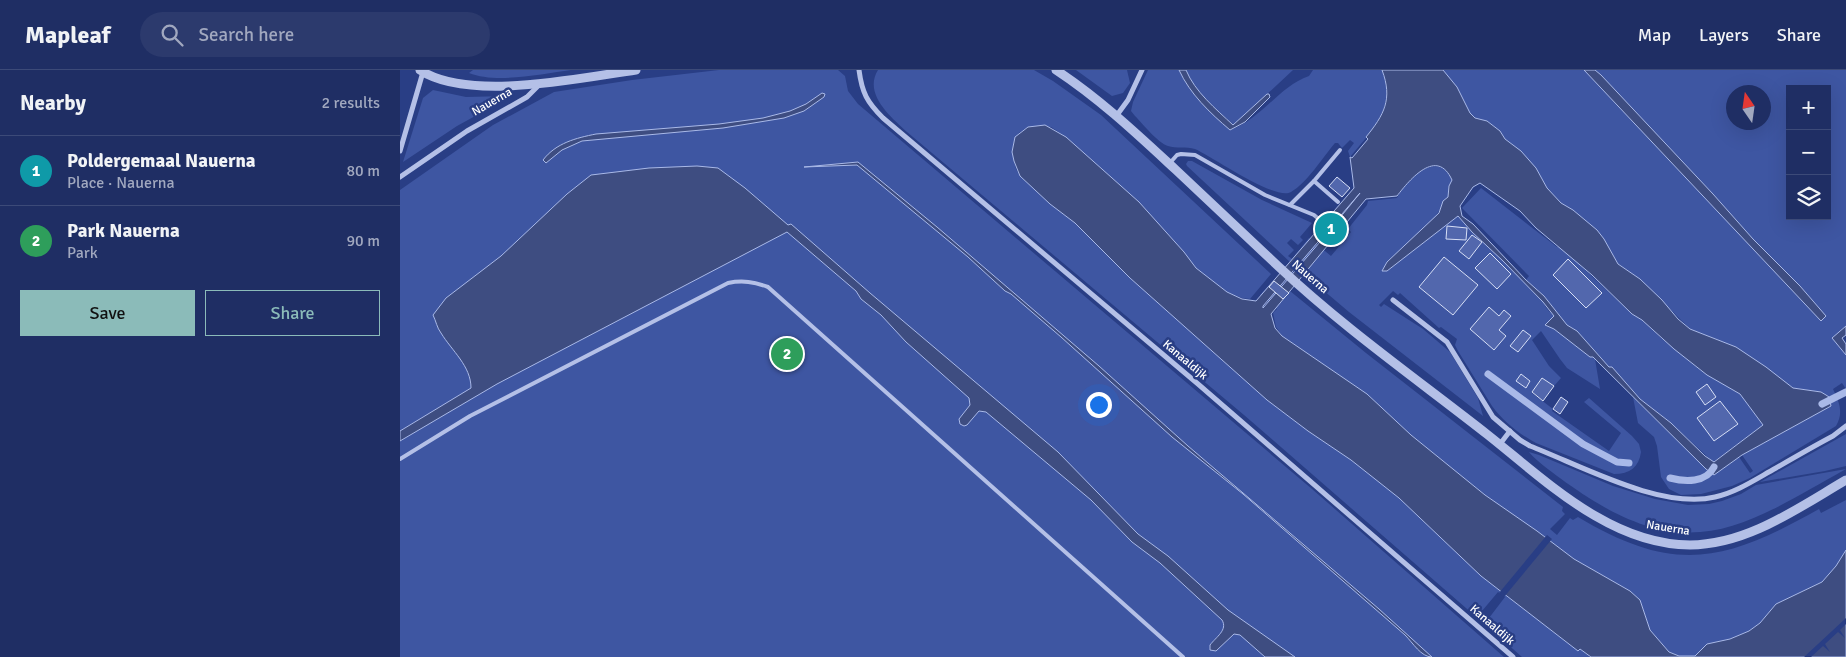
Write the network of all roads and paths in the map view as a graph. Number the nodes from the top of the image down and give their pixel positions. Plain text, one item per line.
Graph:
1 (636, 70) edge
2 (859, 70) edge
3 (1056, 70) edge
4 (1142, 70) edge
5 (421, 71) edge
6 (540, 84) junction
7 (1117, 115) junction
8 (1340, 150) dead end
9 (400, 151) edge
10 (1169, 164) junction
11 (400, 177) edge
12 (1314, 181) junction
13 (1338, 202) dead end
14 (1290, 205) junction
15 (1321, 221) dead end
16 (1393, 300) dead end
17 (1846, 426) edge
18 (1510, 432) junction
19 (1500, 444) junction
20 (400, 459) edge
21 (1846, 480) edge
22 (1182, 657) edge
23 (1513, 657) edge

1 - 6 street
2 - 23 street, Kanaaldijk
3 - 7 street, Nauerna
4 - 7 street
5 - 6 street
5 - 9 street
6 - 11 street, Nauerna
7 - 10 street, Nauerna
8 - 12 lane
10 - 14 lane
10 - 19 street, Nauerna
12 - 13 lane
12 - 14 lane
14 - 15 lane
16 - 18 street
17 - 18 street
18 - 19 street
19 - 21 street, Nauerna
20 - 22 lane

